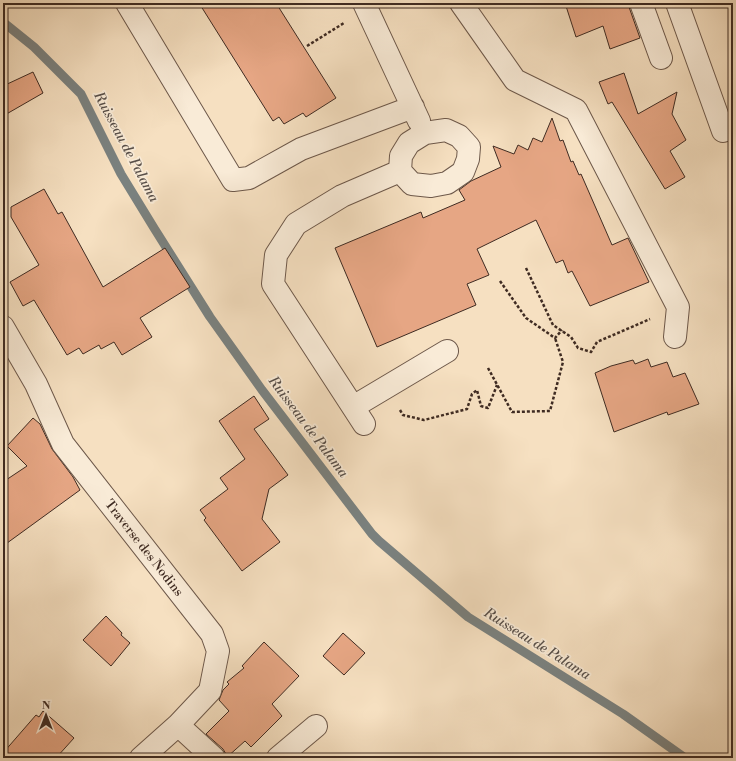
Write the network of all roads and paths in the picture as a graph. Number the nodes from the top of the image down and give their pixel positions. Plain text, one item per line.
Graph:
1 (126, 3) edge
2 (461, 3) edge
3 (641, 3) edge
4 (677, 3) edge
5 (365, 6) edge
6 (307, 46) dead end
7 (661, 58) dead end
8 (413, 107) junction
9 (723, 131) dead end
10 (425, 133) junction
11 (400, 171) junction
12 (526, 268) dead end
13 (500, 281) dead end
14 (678, 307) junction
15 (3, 327) edge
16 (562, 330) junction
17 (675, 337) dead end
18 (555, 338) junction
19 (447, 350) dead end
20 (488, 368) dead end
21 (497, 385) junction
22 (386, 387) junction
23 (178, 725) junction
24 (316, 726) dead end
25 (141, 758) edge
26 (214, 758) edge
27 (278, 758) edge

1 - 8 street
2 - 14 street
3 - 7 street
4 - 9 street
5 - 6 path
5 - 8 street
8 - 10 street
10 - 11 street
10 - 11 street
11 - 22 street
12 - 16 path
13 - 18 path
14 - 16 path
14 - 17 street
15 - 23 street, Traverse des Nodins
16 - 18 path
18 - 21 path
19 - 22 street
20 - 21 path
21 - 22 path
23 - 25 street, Traverse des Nodins
23 - 26 street
24 - 27 street

